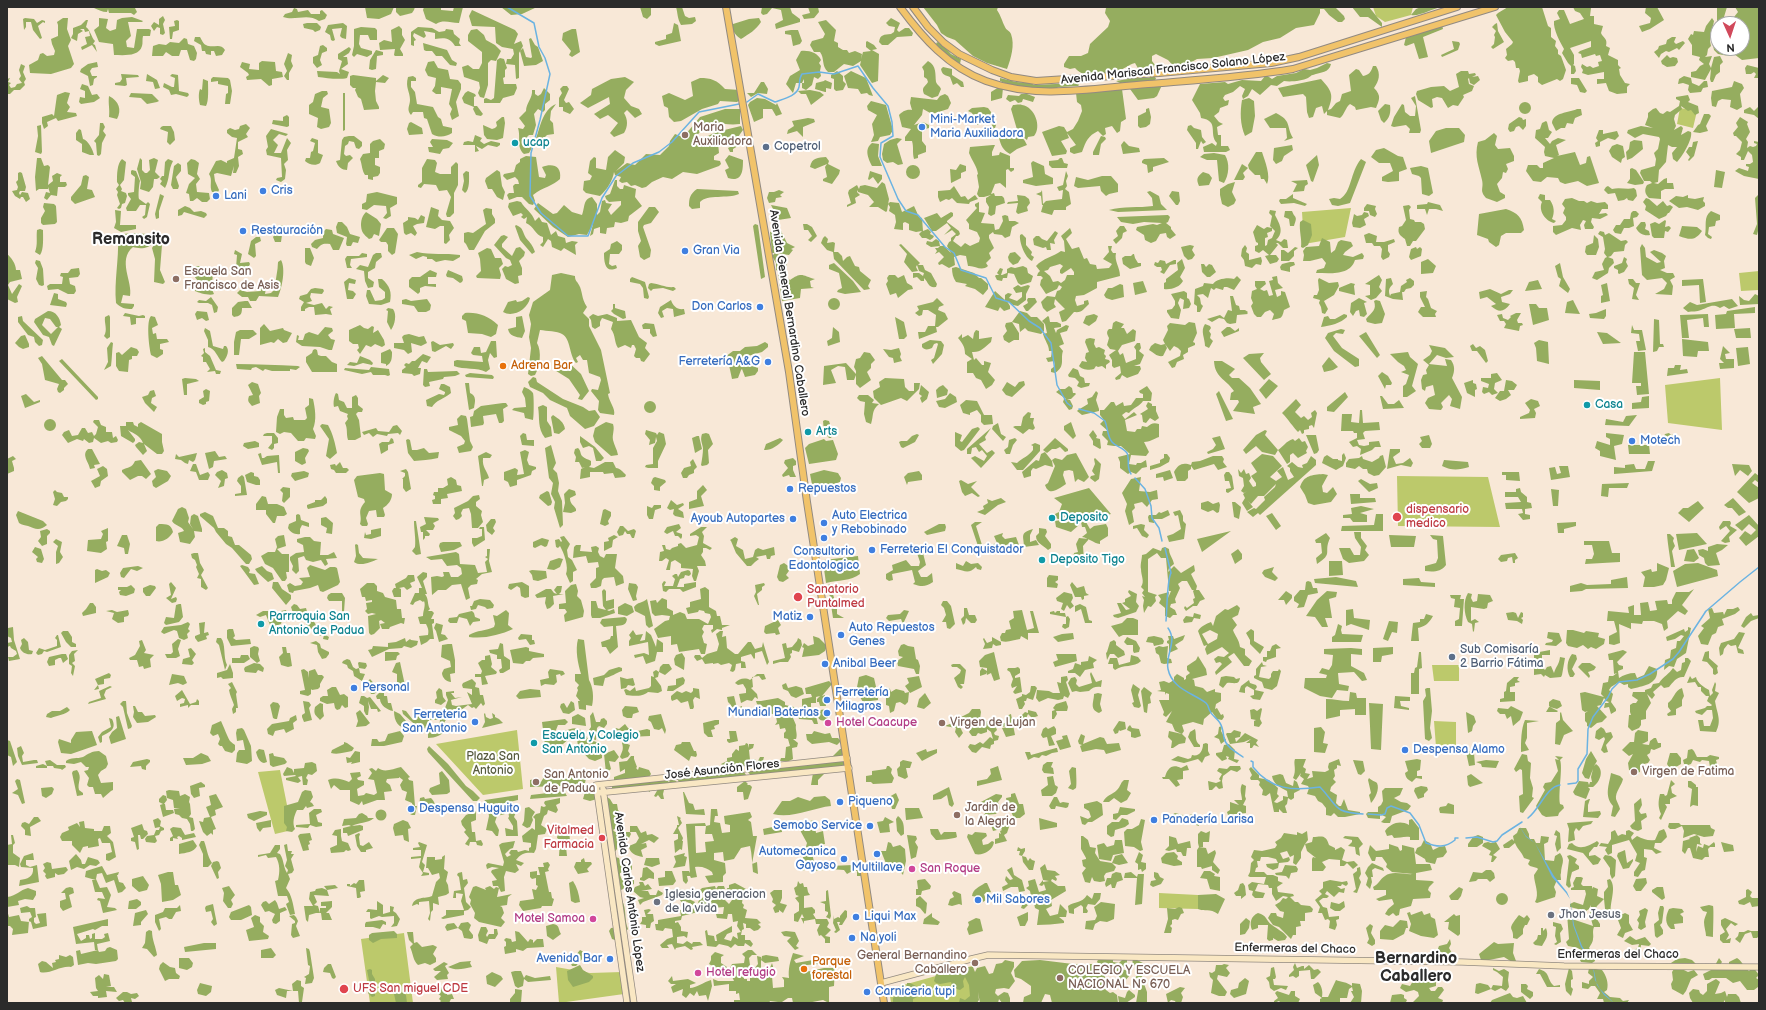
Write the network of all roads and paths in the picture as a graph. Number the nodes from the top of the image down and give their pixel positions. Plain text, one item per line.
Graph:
1 (726, 7) edge
2 (900, 7) edge
3 (913, 7) edge
4 (1457, 7) edge
5 (1495, 7) edge
6 (1167, 72) junction
7 (1159, 73) junction
8 (1167, 82) junction
9 (1160, 83) junction
10 (847, 758) junction
11 (849, 768) junction
12 (596, 785) joint
13 (603, 785) junction
14 (597, 793) junction
15 (604, 793) junction
16 (1759, 968) edge
17 (882, 983) junction
18 (627, 1003) edge
19 (634, 1003) edge
20 (884, 1003) edge

1 - 10 main road, Avenida General Bernardino Caballero
2 - 9 main road, Avenida Mariscal Francisco Solano López
3 - 7 main road, Avenida Mariscal Francisco Solano López
4 - 6 main road, Avenida Mariscal Francisco Solano López
5 - 8 main road, Avenida Mariscal Francisco Solano López
6 - 7 main road, Avenida Mariscal Francisco Solano López
6 - 8 main road
7 - 9 main road
8 - 9 main road, Avenida Mariscal Francisco Solano López
10 - 11 main road, Avenida General Bernardino Caballero
10 - 13 main road, José Asunción Flores
11 - 15 main road, José Asunción Flores
11 - 17 main road, Avenida General Bernardino Caballero
12 - 13 main road, José Asunción Flores
12 - 14 main road, Avenida Carlos António López
13 - 15 main road, Avenida Carlos António López
14 - 15 main road, José Asunción Flores
14 - 18 main road, Avenida Carlos António López
15 - 19 main road, Avenida Carlos António López
16 - 17 main road, Enfermeras del Chaco
17 - 20 main road, Avenida General Bernardino Caballero

